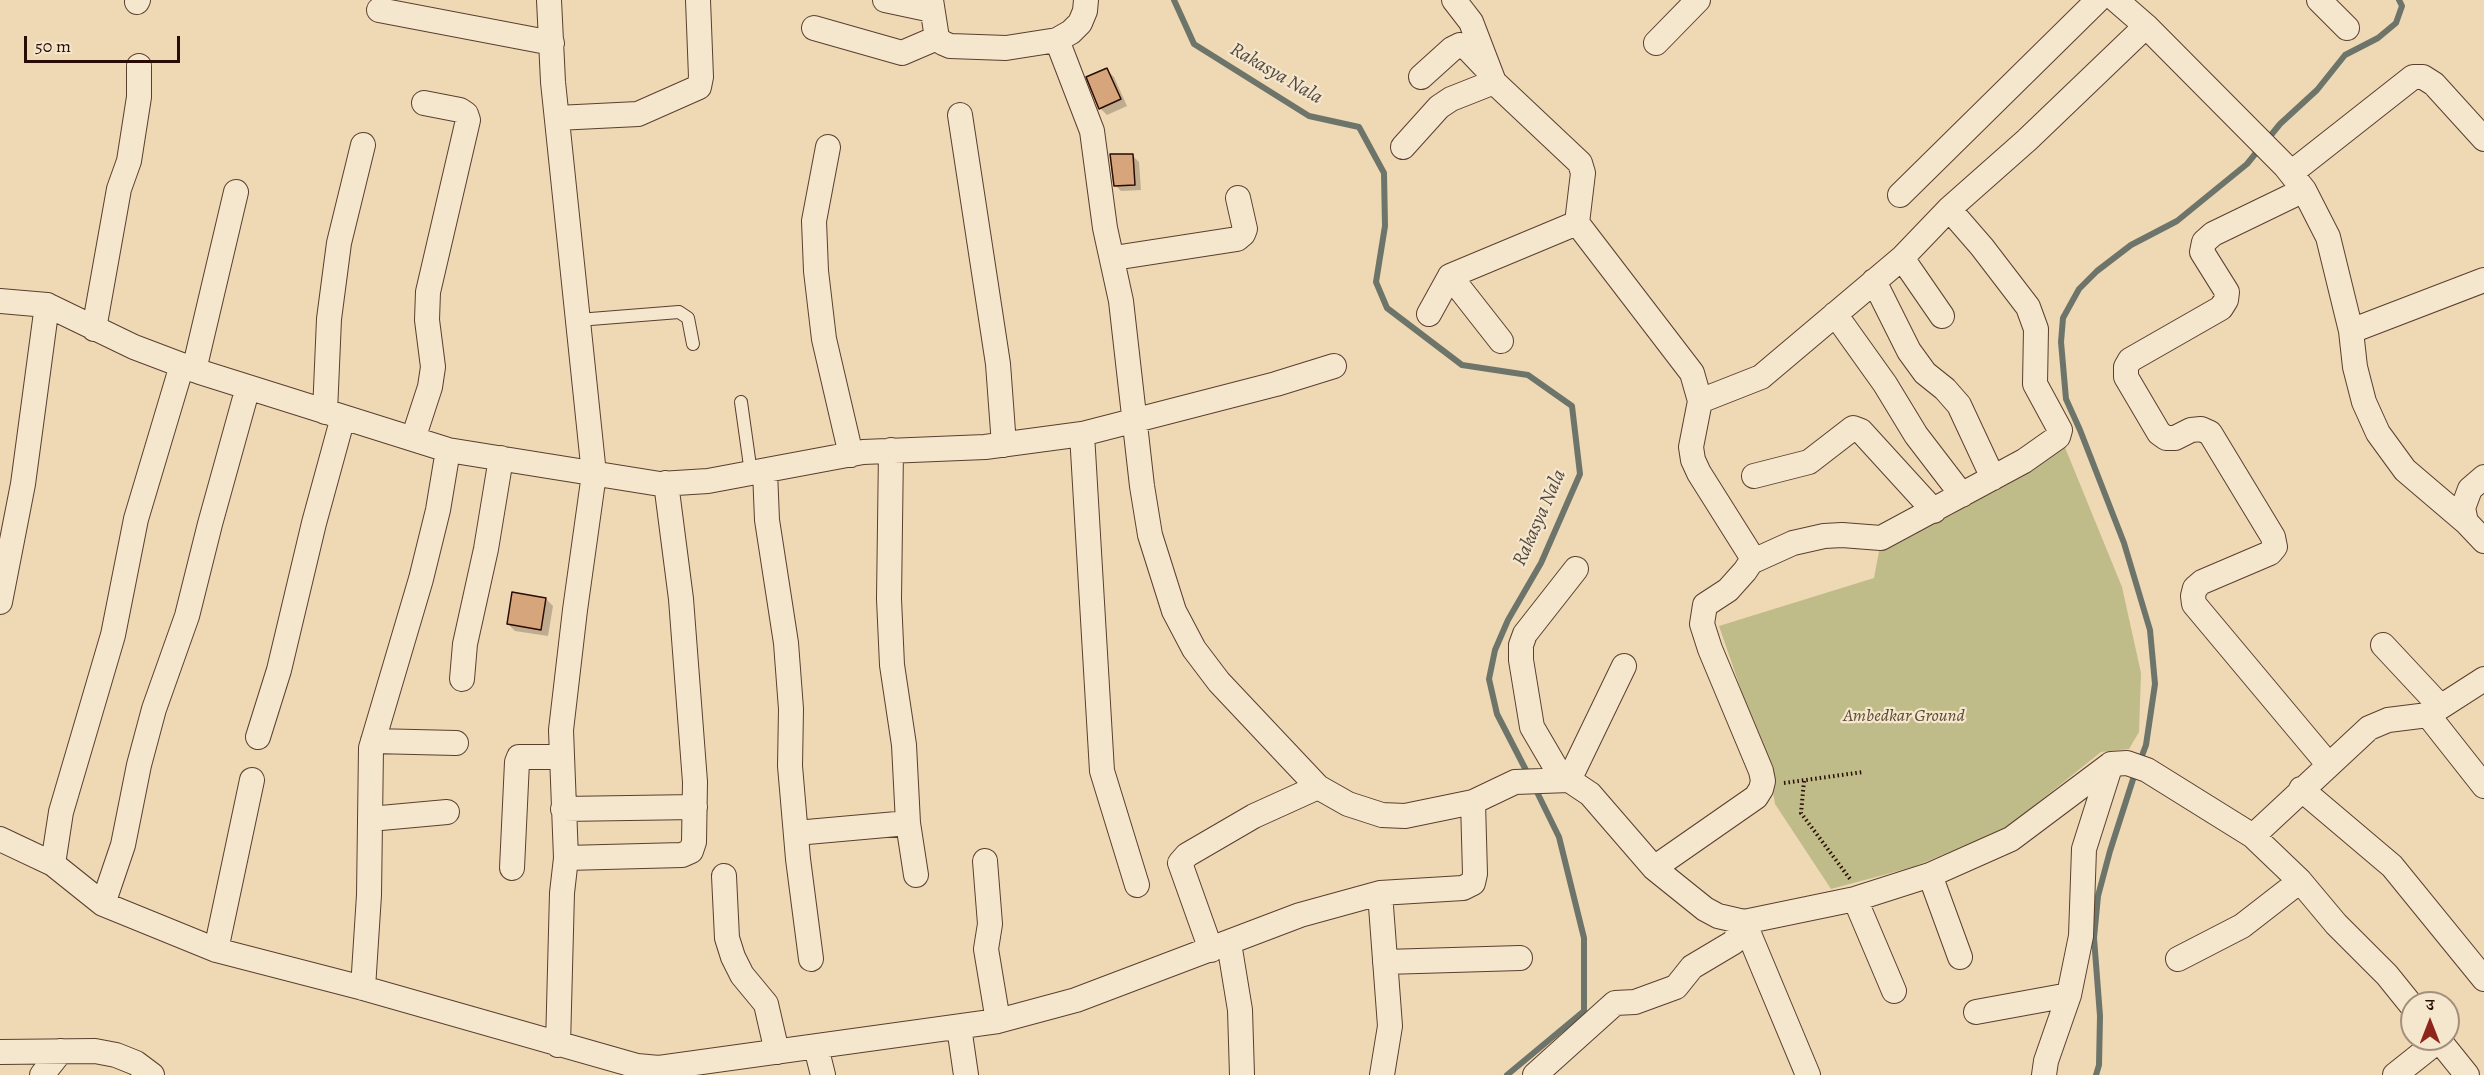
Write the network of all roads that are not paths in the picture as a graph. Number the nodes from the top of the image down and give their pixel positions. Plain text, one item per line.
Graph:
1 (549, 0) edge
2 (698, 0) edge
3 (885, 0) edge
4 (1086, 0) edge
5 (1454, 0) edge
6 (1698, 0) edge
7 (2098, 0) edge
8 (2116, 0) edge
9 (2319, 0) edge
10 (932, 5) edge
11 (379, 10) dead end
12 (2146, 26) junction
13 (814, 28) dead end
14 (2347, 28) dead end
15 (937, 38) junction
16 (1057, 40) junction
17 (552, 43) junction
18 (1656, 43) dead end
19 (139, 66) dead end
20 (1491, 76) junction
21 (1421, 77) dead end
22 (424, 103) dead end
23 (960, 115) dead end
24 (557, 118) junction
25 (2484, 139) edge
26 (363, 145) dead end
27 (828, 147) dead end
28 (1403, 147) dead end
29 (2293, 177) junction
30 (236, 192) dead end
31 (1900, 195) dead end
32 (1238, 198) dead end
33 (1949, 208) junction
34 (1577, 223) junction
35 (1114, 258) junction
36 (1902, 258) junction
37 (1450, 276) junction
38 (2484, 280) edge
39 (1874, 281) junction
40 (0, 301) edge
41 (47, 305) junction
42 (1429, 314) dead end
43 (1835, 314) junction
44 (1942, 316) dead end
45 (578, 320) junction
46 (94, 329) junction
47 (2351, 331) junction
48 (1501, 341) dead end
49 (693, 344) dead end
50 (1334, 366) dead end
51 (188, 368) junction
52 (248, 387) junction
53 (1700, 401) junction
54 (741, 402) dead end
55 (334, 415) junction
56 (1135, 420) junction
57 (1082, 434) junction
58 (413, 439) junction
59 (1004, 445) junction
60 (448, 450) junction
61 (891, 450) junction
62 (851, 454) junction
63 (501, 458) junction
64 (758, 472) junction
65 (594, 474) junction
66 (1754, 476) dead end
67 (2484, 477) edge
68 (1993, 478) junction
69 (666, 483) junction
70 (1962, 495) junction
71 (1934, 511) junction
72 (2466, 522) junction
73 (2484, 541) edge
74 (1751, 562) junction
75 (1576, 569) dead end
76 (0, 602) edge
77 (2383, 645) dead end
78 (1624, 666) dead end
79 (462, 679) dead end
80 (2484, 679) edge
81 (2434, 710) junction
82 (258, 737) dead end
83 (373, 741) junction
84 (456, 742) dead end
85 (561, 757) junction
86 (2328, 764) junction
87 (2128, 766) junction
88 (252, 780) dead end
89 (1563, 780) junction
90 (2484, 786) edge
91 (1318, 787) junction
92 (2301, 789) junction
93 (1473, 802) junction
94 (694, 807) junction
95 (563, 809) junction
96 (447, 812) dead end
97 (370, 819) junction
98 (909, 823) junction
99 (796, 833) junction
100 (2253, 836) junction
101 (0, 839) edge
102 (566, 858) junction
103 (985, 861) dead end
104 (53, 864) junction
105 (512, 868) dead end
106 (1654, 868) junction
107 (916, 875) dead end
108 (1930, 875) junction
109 (724, 876) dead end
110 (2300, 881) junction
111 (1137, 885) dead end
112 (1380, 893) junction
113 (1859, 898) junction
114 (103, 904) junction
115 (1744, 922) junction
116 (1220, 947) junction
117 (216, 950) junction
118 (1960, 957) dead end
119 (1520, 958) dead end
120 (811, 959) dead end
121 (2178, 959) dead end
122 (1385, 962) junction
123 (2484, 979) edge
124 (363, 988) junction
125 (1894, 991) dead end
126 (2400, 991) edge
127 (2068, 995) junction
128 (1976, 1012) dead end
129 (998, 1021) junction
130 (959, 1027) junction
131 (558, 1045) junction
132 (816, 1047) junction
133 (61, 1051) junction
134 (2424, 1051) edge
135 (2447, 1051) edge
136 (0, 1052) edge
137 (777, 1052) junction
138 (42, 1075) edge
139 (152, 1075) edge
140 (823, 1075) edge
141 (966, 1075) edge
142 (1242, 1075) edge
143 (1382, 1075) edge
144 (1535, 1075) edge
145 (1808, 1075) edge
146 (2044, 1075) edge
147 (2395, 1075) edge
148 (2467, 1075) edge

1 - 17 street
2 - 24 street
3 - 10 street
4 - 16 street
5 - 20 street
6 - 18 street
7 - 31 street
8 - 12 street
9 - 14 street
10 - 15 street
11 - 17 street
12 - 29 street
12 - 33 street
13 - 15 street
15 - 16 street
16 - 35 street
17 - 24 street
19 - 46 street
20 - 21 street
20 - 28 street
20 - 34 street
22 - 58 street
23 - 59 street
24 - 45 street
25 - 29 street
26 - 55 street
27 - 62 street
29 - 47 street
29 - 86 street
30 - 51 street
32 - 35 street
33 - 36 street
33 - 68 street
34 - 37 street
34 - 53 street
35 - 56 street
36 - 39 street
36 - 44 street
37 - 42 street
37 - 48 street
38 - 47 street
39 - 43 street
39 - 68 street
40 - 41 street
41 - 46 street
41 - 76 street
43 - 53 street
43 - 70 street
45 - 49 lane
45 - 65 street
46 - 51 street
47 - 72 street
50 - 56 street
51 - 52 street
51 - 104 street
52 - 55 street
52 - 114 street
53 - 74 street
54 - 64 lane
55 - 58 street
55 - 82 street
56 - 57 street
56 - 91 street
57 - 59 street
57 - 111 street
58 - 60 street
59 - 61 street
60 - 63 street
60 - 83 street
61 - 62 street
61 - 98 street
62 - 64 street
63 - 65 street
63 - 79 street
64 - 69 street
64 - 99 street
65 - 69 street
65 - 85 street
66 - 71 street
67 - 72 street
68 - 70 street
69 - 94 street
70 - 71 street
71 - 74 street
72 - 73 street
74 - 106 street
75 - 89 street
77 - 81 street
78 - 89 street
80 - 81 street
81 - 86 street
81 - 90 street
83 - 84 street
83 - 97 street
85 - 95 street
85 - 105 street
86 - 92 street
87 - 100 street
87 - 108 street
87 - 127 street
88 - 117 street
89 - 93 street
89 - 106 street
91 - 93 street
91 - 116 street
92 - 100 street
92 - 123 street
93 - 112 street
94 - 95 street
94 - 102 street
95 - 102 street
96 - 97 street
97 - 124 street
98 - 99 street
98 - 107 street
99 - 120 street
100 - 110 street
101 - 104 street
102 - 131 street
103 - 129 street
104 - 114 street
106 - 115 street
108 - 113 street
108 - 118 street
109 - 137 street
110 - 121 street
110 - 126 street
112 - 116 street
112 - 122 street
113 - 115 street
113 - 125 street
114 - 117 street
115 - 144 street
115 - 145 street
116 - 129 street
116 - 142 street
117 - 124 street
119 - 122 street
122 - 143 street
124 - 131 street
127 - 128 street
127 - 146 street
129 - 130 street
130 - 132 street
130 - 141 street
131 - 137 street
132 - 137 street
132 - 140 street
133 - 136 street
133 - 138 street
133 - 139 street
134 - 147 street
135 - 148 street

